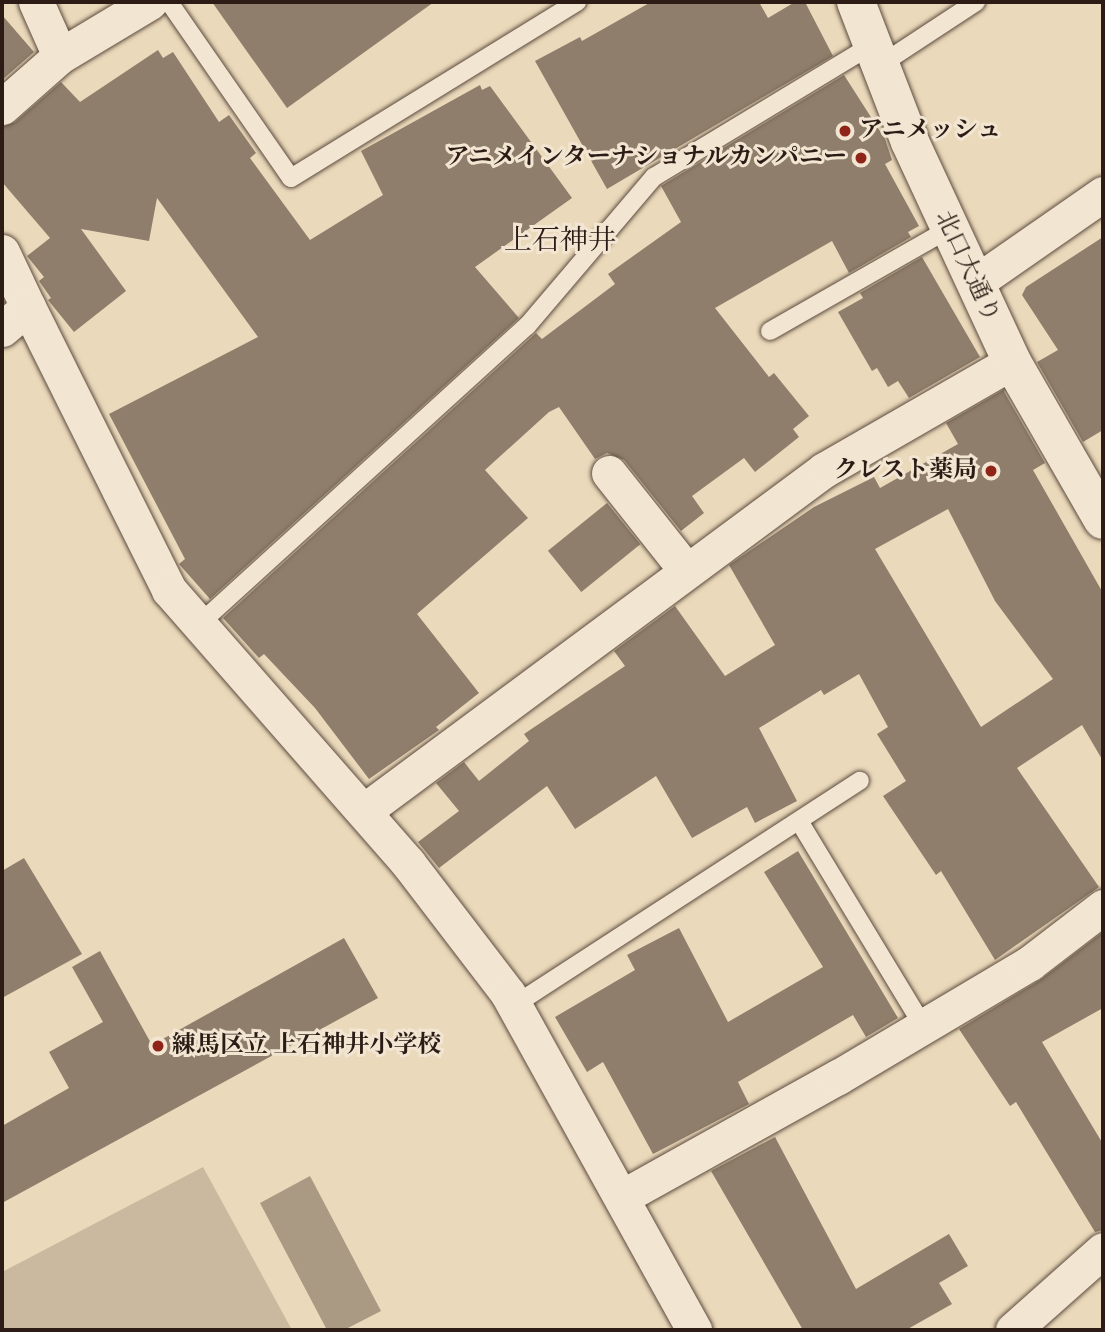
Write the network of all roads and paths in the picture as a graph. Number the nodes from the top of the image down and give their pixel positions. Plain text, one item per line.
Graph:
1 (36, 2) edge
2 (150, 2) edge
3 (169, 2) edge
4 (577, 2) edge
5 (856, 2) edge
6 (976, 2) edge
7 (876, 55) junction
8 (60, 56) junction
9 (2, 107) edge
10 (1103, 194) edge
11 (949, 229) junction
12 (2, 252) edge
13 (975, 283) junction
14 (28, 307) junction
15 (2, 329) edge
16 (770, 331) dead end
17 (1012, 362) junction
18 (609, 473) dead end
19 (1103, 520) edge
20 (687, 570) junction
21 (197, 626) junction
22 (860, 781) dead end
23 (364, 811) junction
24 (799, 821) junction
25 (1103, 907) edge
26 (516, 1004) junction
27 (922, 1024) junction
28 (622, 1197) junction
29 (1103, 1250) edge
30 (694, 1330) edge
31 (1013, 1330) edge

1 - 8 street
2 - 8 street
3 - 4 lane
5 - 7 street, 北口大通り
6 - 7 lane
7 - 11 street, 北口大通り
7 - 21 lane
8 - 9 street
10 - 13 street
11 - 13 street, 北口大通り
11 - 16 lane
12 - 14 street
13 - 17 street, 北口大通り
14 - 15 street
14 - 21 street
17 - 19 street, 北口大通り
17 - 20 street
18 - 20 street
20 - 23 street
21 - 23 street
22 - 24 lane
23 - 26 street
24 - 26 lane
24 - 27 lane
25 - 27 street
26 - 28 street
27 - 28 street
28 - 30 street
29 - 31 street

